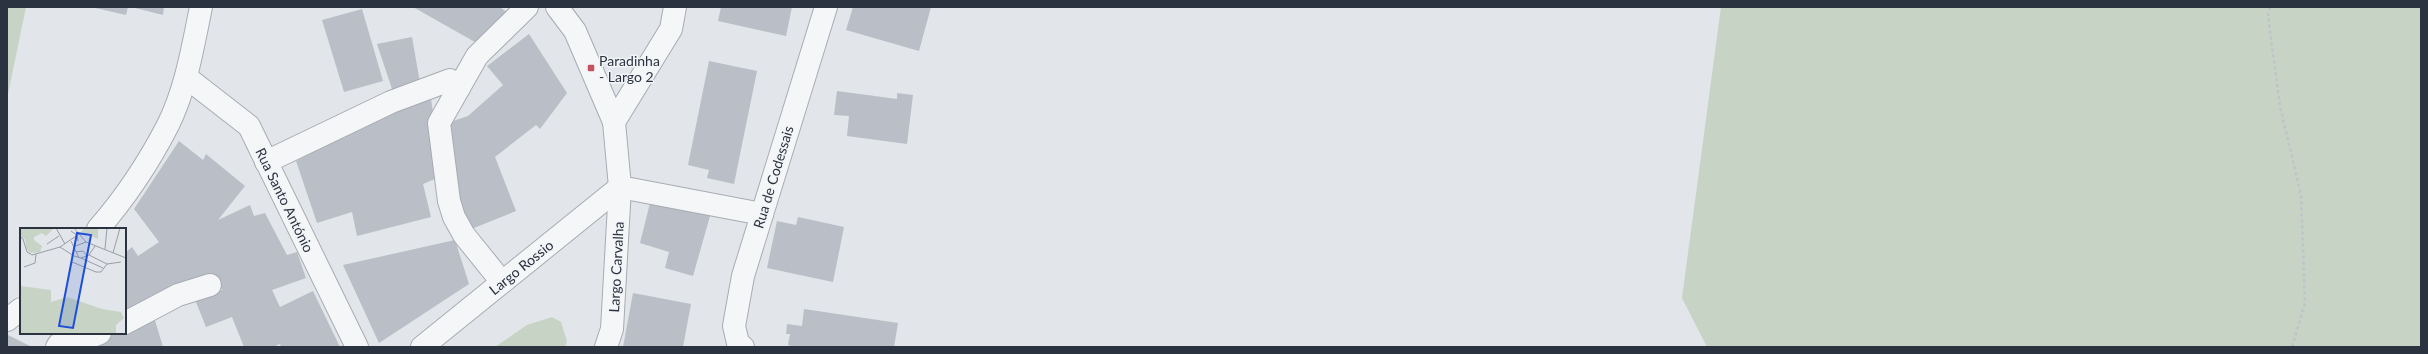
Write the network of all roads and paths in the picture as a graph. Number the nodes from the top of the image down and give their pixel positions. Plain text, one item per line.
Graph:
1 (202, 7) edge
2 (527, 7) edge
3 (556, 7) edge
4 (675, 7) edge
5 (826, 7) edge
6 (2270, 7) edge
7 (186, 77) junction
8 (459, 88) junction
9 (614, 122) junction
10 (266, 162) junction
11 (620, 187) junction
12 (762, 214) junction
13 (99, 228) edge
14 (502, 282) junction
15 (210, 286) dead end
16 (20, 310) edge
17 (7, 320) edge
18 (126, 322) edge
19 (98, 334) edge
20 (57, 343) edge
21 (357, 347) edge
22 (422, 347) edge
23 (606, 347) edge
24 (743, 347) edge
25 (2292, 347) edge

1 - 7 street
2 - 8 street
3 - 9 street, Largo Carvalha
4 - 9 street
5 - 12 street, Rua de Codessais
6 - 25 path
7 - 10 street, Rua Santo António
7 - 13 street
8 - 10 street
8 - 14 street
9 - 11 street, Largo Carvalha
10 - 21 street, Rua Santo António
11 - 12 street
11 - 14 street, Largo Rossio
11 - 23 street, Largo Carvalha
12 - 24 street, Rua de Codessais
14 - 22 street, Largo Rossio
15 - 18 street
16 - 17 street
19 - 20 street

